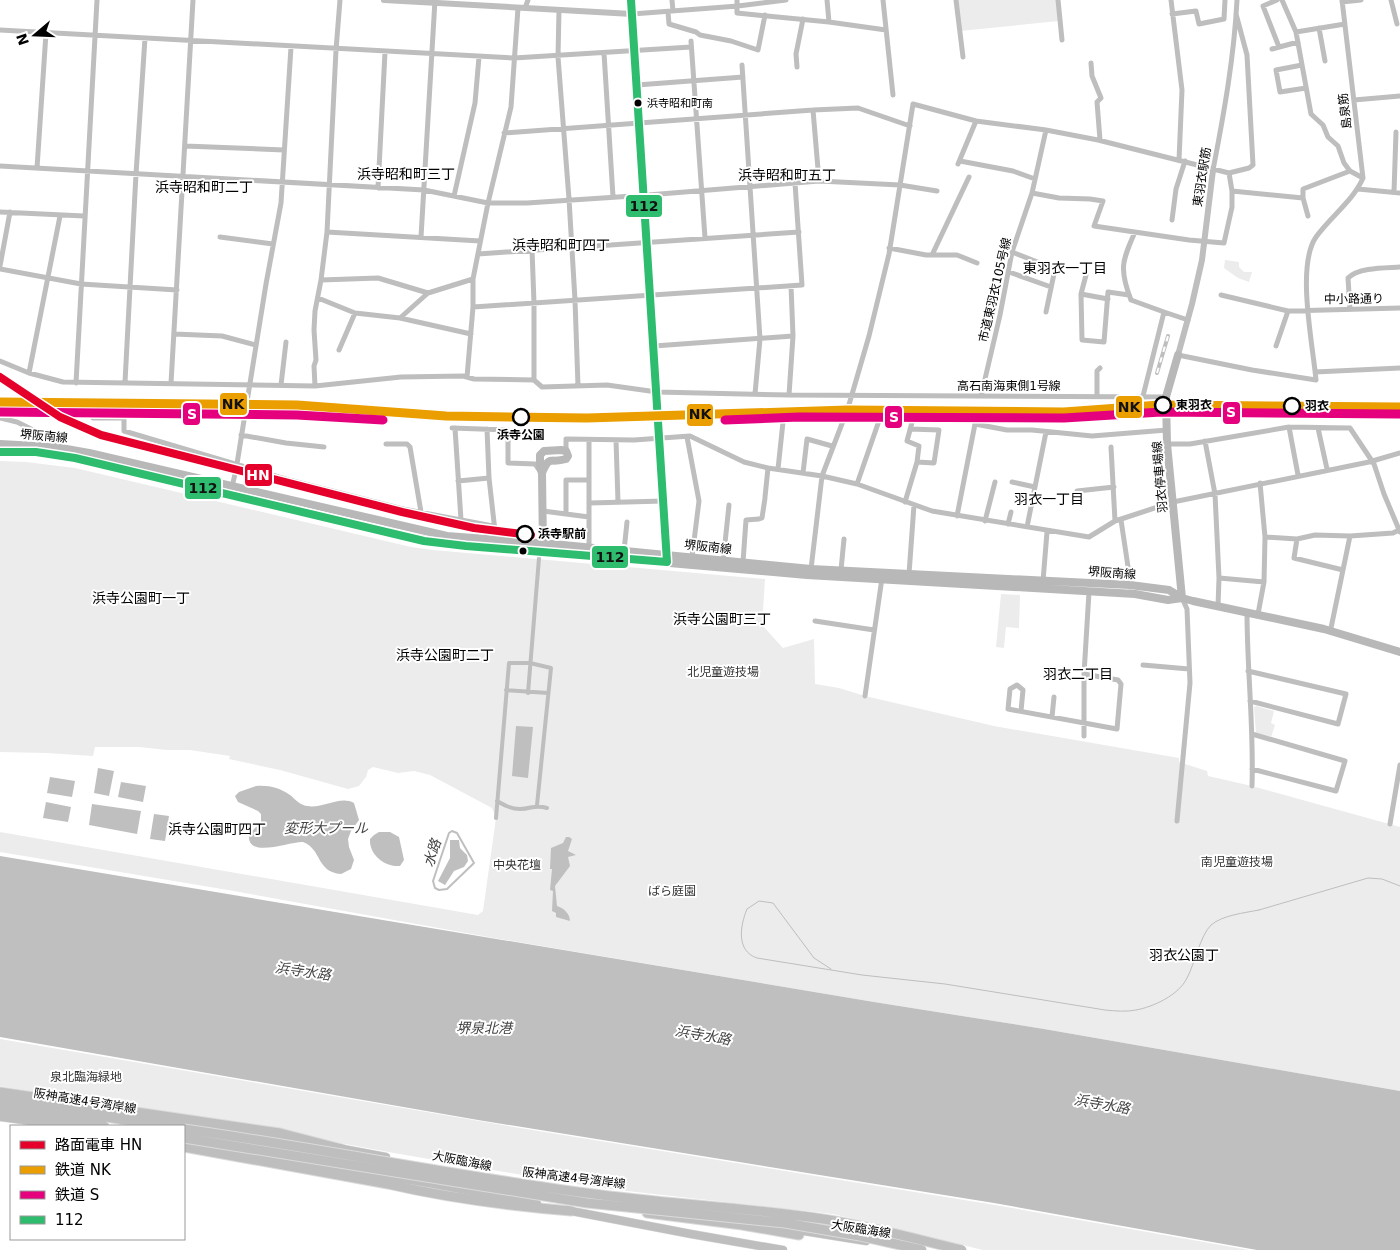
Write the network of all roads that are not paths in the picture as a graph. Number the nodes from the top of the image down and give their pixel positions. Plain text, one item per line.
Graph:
1 (97, 0) edge
2 (193, 0) edge
3 (340, 0) edge
4 (384, 0) edge
5 (528, 0) edge
6 (631, 0) edge
7 (672, 0) edge
8 (786, 0) edge
9 (827, 0) edge
10 (883, 0) edge
11 (956, 0) edge
12 (1058, 0) edge
13 (1171, 0) edge
14 (1225, 0) edge
15 (1236, 0) edge
16 (1277, 0) edge
17 (1282, 0) edge
18 (1361, 0) edge
19 (1391, 0) edge
20 (435, 1) edge
21 (1342, 1) edge
22 (737, 3) edge
23 (521, 8) junction
24 (559, 10) junction
25 (671, 11) junction
26 (632, 14) junction
27 (1172, 14) junction
28 (1236, 14) junction
29 (765, 16) junction
30 (803, 19) junction
31 (829, 22) junction
32 (1345, 24) junction
33 (1397, 24) dead end
34 (1319, 28) junction
35 (0, 30) edge
36 (886, 30) junction
37 (1296, 32) junction
38 (46, 33) junction
39 (95, 35) junction
40 (144, 38) junction
41 (1062, 40) dead end
42 (191, 41) junction
43 (691, 41) dead end
44 (1298, 42) junction
45 (291, 47) junction
46 (691, 47) junction
47 (1279, 47) junction
48 (1272, 49) dead end
49 (336, 50) junction
50 (634, 51) junction
51 (385, 52) junction
52 (604, 53) junction
53 (432, 54) junction
54 (478, 57) junction
55 (558, 57) junction
56 (963, 57) dead end
57 (514, 58) junction
58 (1325, 61) dead end
59 (1091, 63) dead end
60 (742, 65) dead end
61 (1302, 65) junction
62 (797, 67) dead end
63 (743, 77) junction
64 (694, 80) junction
65 (637, 84) junction
66 (1306, 88) junction
67 (893, 95) dead end
68 (1400, 96) edge
69 (1354, 100) junction
70 (813, 110) junction
71 (745, 115) junction
72 (696, 120) junction
73 (976, 121) junction
74 (640, 124) junction
75 (609, 125) junction
76 (910, 126) junction
77 (564, 128) junction
78 (1046, 130) junction
79 (1396, 132) dead end
80 (504, 133) junction
81 (1100, 140) junction
82 (185, 146) junction
83 (284, 150) junction
84 (1182, 160) junction
85 (0, 166) edge
86 (37, 168) junction
87 (1213, 170) junction
88 (87, 171) junction
89 (1350, 171) junction
90 (1229, 173) junction
91 (136, 174) junction
92 (183, 177) junction
93 (969, 177) dead end
94 (1035, 178) junction
95 (1363, 178) junction
96 (819, 181) junction
97 (282, 183) junction
98 (795, 183) junction
99 (328, 185) junction
100 (900, 185) junction
101 (751, 187) junction
102 (378, 188) junction
103 (1358, 189) junction
104 (424, 190) junction
105 (702, 191) junction
106 (937, 191) dead end
107 (1232, 191) junction
108 (1397, 192) edge
109 (1032, 193) junction
110 (454, 196) junction
111 (644, 196) junction
112 (613, 197) junction
113 (1303, 198) junction
114 (570, 199) junction
115 (488, 203) junction
116 (0, 212) edge
117 (10, 212) junction
118 (60, 216) junction
119 (84, 216) junction
120 (1308, 216) dead end
121 (1172, 220) dead end
122 (327, 232) junction
123 (799, 232) junction
124 (1135, 232) junction
125 (753, 234) junction
126 (220, 236) dead end
127 (421, 237) junction
128 (705, 238) junction
129 (480, 241) junction
130 (1205, 241) junction
131 (647, 242) junction
132 (273, 244) junction
133 (572, 247) junction
134 (889, 248) junction
135 (532, 250) junction
136 (1012, 252) junction
137 (478, 254) junction
138 (932, 255) junction
139 (977, 263) dead end
140 (1400, 267) edge
141 (0, 268) edge
142 (1009, 272) junction
143 (1086, 275) dead end
144 (47, 278) junction
145 (473, 279) junction
146 (321, 280) junction
147 (81, 284) junction
148 (791, 286) junction
149 (131, 287) junction
150 (1051, 287) junction
151 (757, 288) junction
152 (177, 290) junction
153 (428, 293) junction
154 (1081, 294) junction
155 (651, 295) junction
156 (1129, 295) junction
157 (1221, 295) dead end
158 (318, 298) junction
159 (1108, 299) junction
160 (575, 300) junction
161 (534, 303) junction
162 (473, 307) junction
163 (1400, 308) edge
164 (1350, 309) junction
165 (1308, 310) junction
166 (1288, 311) junction
167 (1046, 312) dead end
168 (1164, 312) junction
169 (355, 313) junction
170 (400, 318) junction
171 (1188, 320) junction
172 (174, 334) junction
173 (471, 334) junction
174 (794, 336) junction
175 (760, 339) junction
176 (286, 342) dead end
177 (256, 345) junction
178 (654, 346) junction
179 (1276, 346) dead end
180 (339, 350) dead end
181 (1178, 355) junction
182 (0, 361) edge
183 (1100, 368) dead end
184 (1400, 368) edge
185 (1315, 372) junction
186 (28, 373) junction
187 (467, 377) junction
188 (534, 380) junction
189 (76, 382) junction
190 (125, 382) junction
191 (171, 383) junction
192 (250, 384) junction
193 (281, 385) junction
194 (315, 386) junction
195 (578, 386) junction
196 (657, 392) junction
197 (755, 394) junction
198 (789, 395) junction
199 (853, 395) junction
200 (980, 396) junction
201 (1097, 396) junction
202 (1143, 396) junction
203 (1166, 397) junction
204 (881, 415) dead end
205 (914, 415) dead end
206 (799, 417) dead end
207 (0, 418) edge
208 (93, 418) dead end
209 (844, 418) junction
210 (783, 422) dead end
211 (1290, 427) junction
212 (1318, 428) junction
213 (486, 429) junction
214 (910, 429) junction
215 (1167, 430) junction
216 (1046, 432) junction
217 (241, 435) junction
218 (687, 436) junction
219 (660, 438) junction
220 (588, 440) junction
221 (616, 440) junction
222 (1205, 442) junction
223 (0, 444) edge
224 (386, 444) dead end
225 (1167, 444) junction
226 (832, 446) junction
227 (55, 447) junction
228 (324, 447) dead end
229 (1111, 447) dead end
230 (566, 451) junction
231 (0, 452) edge
232 (1400, 453) edge
233 (1372, 460) junction
234 (917, 462) junction
235 (237, 465) junction
236 (768, 468) junction
237 (778, 469) junction
238 (1327, 469) junction
239 (542, 473) junction
240 (803, 473) junction
241 (1298, 475) junction
242 (822, 476) junction
243 (489, 478) junction
244 (589, 480) junction
245 (458, 481) junction
246 (995, 482) dead end
247 (1012, 482) dead end
248 (1260, 483) junction
249 (857, 484) junction
250 (232, 487) junction
251 (1035, 487) junction
252 (1114, 487) junction
253 (1077, 491) dead end
254 (1215, 494) junction
255 (230, 496) junction
256 (664, 501) junction
257 (590, 502) junction
258 (618, 502) junction
259 (905, 502) junction
260 (1173, 502) junction
261 (729, 505) dead end
262 (914, 505) junction
263 (543, 511) junction
264 (420, 512) junction
265 (1010, 512) dead end
266 (566, 514) junction
267 (957, 516) junction
268 (589, 517) junction
269 (1397, 517) edge
270 (461, 520) junction
271 (1118, 520) junction
272 (985, 521) junction
273 (626, 522) dead end
274 (1008, 524) junction
275 (493, 526) junction
276 (1027, 527) junction
277 (1400, 531) edge
278 (1047, 532) junction
279 (1350, 536) junction
280 (1265, 537) junction
281 (844, 539) dead end
282 (1297, 539) junction
283 (496, 540) junction
284 (588, 548) junction
285 (541, 551) junction
286 (624, 551) junction
287 (692, 557) junction
288 (668, 559) junction
289 (744, 562) junction
290 (723, 564) junction
291 (811, 569) junction
292 (841, 570) junction
293 (1343, 570) junction
294 (910, 574) junction
295 (882, 576) junction
296 (1219, 578) junction
297 (1043, 581) junction
298 (1264, 582) junction
299 (1130, 587) junction
300 (1089, 592) junction
301 (1182, 598) junction
302 (1218, 606) junction
303 (1248, 612) junction
304 (1258, 614) junction
305 (815, 621) dead end
306 (1331, 628) dead end
307 (874, 630) junction
308 (1400, 652) edge
309 (530, 663) junction
310 (1142, 665) dead end
311 (1189, 670) junction
312 (1248, 671) junction
313 (1084, 674) junction
314 (506, 690) junction
315 (528, 692) junction
316 (548, 693) junction
317 (864, 696) dead end
318 (1054, 697) dead end
319 (1250, 701) junction
320 (1020, 711) junction
321 (1052, 717) junction
322 (1084, 723) junction
323 (1252, 734) junction
324 (1084, 736) dead end
325 (1400, 764) edge
326 (1252, 769) junction
327 (1399, 783) edge
328 (1252, 786) dead end
329 (497, 801) junction
330 (537, 805) junction
331 (547, 808) dead end
332 (1393, 810) junction
333 (1400, 812) edge
334 (496, 818) dead end
335 (1177, 820) dead end
336 (1390, 824) dead end
337 (0, 1094) edge
338 (0, 1100) edge
339 (0, 1111) edge
340 (0, 1117) edge
341 (60, 1125) edge
342 (63, 1125) edge
343 (97, 1125) edge
344 (159, 1125) edge
345 (185, 1129) edge
346 (185, 1138) edge
347 (185, 1143) edge
348 (185, 1147) edge
349 (342, 1149) junction
350 (586, 1200) junction
351 (571, 1211) junction
352 (582, 1213) junction
353 (800, 1235) dead end
354 (783, 1250) edge
355 (921, 1250) edge
356 (962, 1250) edge

1 - 39 street
2 - 42 street
3 - 49 street
4 - 20 street
5 - 23 street
6 - 26 main road
7 - 25 street
8 - 22 street
9 - 31 street
10 - 36 street
11 - 56 street
12 - 41 street
13 - 27 street
14 - 27 street
15 - 28 street, 東羽衣駅筋
16 - 47 street
17 - 37 street
18 - 21 street
19 - 33 street
20 - 23 street
20 - 53 street
21 - 32 street, 島泉筋
22 - 25 street
22 - 29 street
23 - 24 street
23 - 57 street
24 - 26 street
24 - 55 street
25 - 26 street
25 - 29 street
26 - 50 main road
27 - 84 street
28 - 87 street, 東羽衣駅筋
28 - 90 street
29 - 30 street
30 - 31 street
30 - 62 street
31 - 36 street
32 - 34 street
32 - 69 street, 島泉筋
34 - 37 street
34 - 58 street
35 - 38 street
36 - 67 street
37 - 44 street
38 - 39 street
38 - 86 street
39 - 40 street
39 - 88 street
40 - 42 street
40 - 91 street
42 - 45 street
42 - 82 street
43 - 46 street
44 - 47 street
44 - 61 street
45 - 49 street
45 - 83 street
46 - 50 street
46 - 64 street
47 - 48 street
49 - 51 street
49 - 99 street
50 - 52 street
50 - 65 main road
51 - 53 street
51 - 102 street
52 - 55 street
52 - 75 street
53 - 54 street
53 - 104 street
54 - 57 street
54 - 110 street
55 - 57 street
55 - 77 street
57 - 80 street
59 - 81 street
60 - 63 street
61 - 66 street
61 - 66 street
63 - 64 street
63 - 71 street
64 - 65 street
64 - 72 street
65 - 74 main road
66 - 89 street
68 - 69 street
69 - 95 street, 島泉筋
70 - 71 street
70 - 76 street
70 - 96 street
71 - 72 street
71 - 101 street
72 - 74 street
72 - 105 street
73 - 76 street
73 - 78 street
73 - 94 street
74 - 75 street
74 - 111 main road
75 - 77 street
75 - 112 street
76 - 100 street
77 - 80 street
77 - 114 street
78 - 81 street
78 - 94 street, 市道東羽衣105号線
79 - 108 street
80 - 115 street
81 - 84 street
82 - 83 street
82 - 92 street
83 - 97 street
84 - 87 street
84 - 121 street
85 - 86 street
86 - 88 street
87 - 90 street
87 - 130 street, 東羽衣駅筋
88 - 91 street
88 - 119 street
89 - 95 street
89 - 113 street
90 - 107 street
91 - 92 street
91 - 149 street
92 - 97 street
92 - 152 street
93 - 138 street
94 - 109 street, 市道東羽衣105号線
95 - 103 street
96 - 98 street
96 - 100 street
97 - 99 street
97 - 132 street
98 - 101 street
98 - 123 street
99 - 102 street
99 - 122 street
100 - 106 street
100 - 134 street
101 - 105 street
101 - 125 street
102 - 104 street
103 - 108 street
103 - 165 street
104 - 110 street
104 - 127 street
105 - 111 street
105 - 128 street
107 - 113 street
107 - 130 street
109 - 124 street
109 - 136 street, 市道東羽衣105号線
110 - 115 street
111 - 112 street
111 - 131 main road
112 - 114 street
113 - 120 street
114 - 115 street
114 - 133 street
115 - 129 street
116 - 117 street
117 - 118 street
117 - 141 street
118 - 119 street
118 - 144 street
119 - 147 street
122 - 127 street
122 - 146 street
123 - 125 street
123 - 148 street
124 - 130 street
124 - 156 street
125 - 128 street
125 - 151 street
126 - 132 street
127 - 129 street
128 - 131 street
129 - 137 street
130 - 171 street, 東羽衣駅筋
131 - 133 street
131 - 155 main road
132 - 177 street
133 - 135 street
133 - 160 street
134 - 138 street
134 - 199 street
135 - 137 street
135 - 161 street
136 - 142 street, 市道東羽衣105号線
136 - 150 street
137 - 145 street
138 - 139 street
140 - 164 street
141 - 144 street
142 - 150 street
142 - 200 street, 市道東羽衣105号線
143 - 154 street
144 - 147 street
144 - 186 street
145 - 153 street
145 - 162 street
146 - 153 street
146 - 158 street
147 - 149 street
147 - 189 street
148 - 151 street
148 - 174 street
149 - 152 street
149 - 190 street
150 - 167 street
151 - 155 street
151 - 175 street
152 - 172 street
153 - 170 street
154 - 159 street
154 - 159 street
155 - 160 street
155 - 178 main road
156 - 159 street
156 - 168 street
157 - 166 street, 中小路通り
158 - 169 street
158 - 194 street
160 - 161 street
160 - 195 street
161 - 162 street
161 - 188 street
162 - 173 street
163 - 164 street, 中小路通り
164 - 165 street, 中小路通り
165 - 166 street, 中小路通り
165 - 185 street
166 - 179 street
168 - 171 street
168 - 202 street
169 - 170 street
169 - 180 street
170 - 173 street
171 - 181 street, 東羽衣駅筋
172 - 177 street
172 - 191 street
173 - 187 street
174 - 175 street
174 - 198 street
175 - 178 street
175 - 197 street
176 - 193 street
177 - 192 street
178 - 196 main road
181 - 185 street
181 - 203 main road, 羽衣停車場線
182 - 186 street, 高石南海東側1号線
183 - 201 street
184 - 185 street
186 - 189 street, 高石南海東側1号線
187 - 188 street, 高石南海東側1号線
187 - 194 street, 高石南海東側1号線
188 - 195 street, 高石南海東側1号線
189 - 190 street, 高石南海東側1号線
190 - 191 street, 高石南海東側1号線
191 - 192 street, 高石南海東側1号線
192 - 193 street, 高石南海東側1号線
192 - 217 street
193 - 194 street, 高石南海東側1号線
195 - 196 street, 高石南海東側1号線
196 - 197 street, 高石南海東側1号線
196 - 219 main road
197 - 198 street, 高石南海東側1号線
198 - 199 street, 高石南海東側1号線
199 - 200 street, 高石南海東側1号線
199 - 209 street
200 - 201 street, 高石南海東側1号線
201 - 202 street, 高石南海東側1号線
202 - 203 street, 高石南海東側1号線
203 - 215 main road, 羽衣停車場線
204 - 249 street
205 - 214 street
206 - 209 street
207 - 227 street
208 - 235 street
209 - 226 street
210 - 237 street
211 - 212 street
211 - 222 street
211 - 241 street
212 - 233 street
212 - 238 street
213 - 239 street
213 - 243 street
213 - 245 street
214 - 234 street
214 - 234 street
215 - 216 street
215 - 225 main road, 羽衣停車場線
216 - 251 street
216 - 267 street
217 - 228 street
217 - 235 street
218 - 219 street
218 - 236 street
218 - 287 street
219 - 221 street
219 - 256 main road
220 - 221 street
220 - 230 street
220 - 244 street
221 - 258 street
222 - 225 street
222 - 254 street
223 - 227 main road, 堺阪南線
224 - 264 street
225 - 260 main road, 羽衣停車場線
226 - 240 street
226 - 242 street
227 - 250 main road, 堺阪南線
229 - 252 street
230 - 239 main road
230 - 239 main road
231 - 255 main road, 堺阪南線
232 - 233 street
233 - 238 street
233 - 269 street
234 - 259 street
235 - 250 street
235 - 264 street
236 - 237 street
236 - 289 street
237 - 240 street
238 - 241 street
239 - 263 main road
240 - 242 street
241 - 248 street
242 - 249 street
242 - 291 street
243 - 245 street
243 - 275 street
244 - 257 street
244 - 266 street
245 - 270 street
246 - 272 street
247 - 251 street
248 - 254 street
248 - 280 street
249 - 259 street
250 - 255 street
250 - 283 main road, 堺阪南線
251 - 276 street
252 - 253 street
252 - 271 street
254 - 260 street
254 - 296 street
255 - 285 main road, 堺阪南線
256 - 258 street
256 - 288 main road
257 - 258 street
257 - 268 street
259 - 262 street
260 - 271 street
260 - 301 main road, 羽衣停車場線
261 - 290 street
262 - 267 street
262 - 294 street
263 - 266 street
263 - 285 main road
264 - 270 street
265 - 274 street
266 - 268 street
267 - 272 street
268 - 284 street
269 - 277 street
270 - 275 street
271 - 278 street
271 - 299 street
272 - 274 street
273 - 286 street
274 - 276 street
275 - 283 street
276 - 278 street
277 - 279 street
278 - 297 street
279 - 282 street
279 - 293 street
280 - 282 street
280 - 298 street
281 - 292 street
282 - 293 street
283 - 285 main road, 堺阪南線
284 - 285 main road, 堺阪南線
284 - 286 main road, 堺阪南線
285 - 288 main road, 堺阪南線
285 - 309 street
286 - 288 main road, 堺阪南線
287 - 288 main road, 堺阪南線
287 - 290 main road, 堺阪南線
288 - 290 main road, 堺阪南線
289 - 290 main road, 堺阪南線
289 - 291 main road, 堺阪南線
290 - 295 main road, 堺阪南線
291 - 292 main road, 堺阪南線
292 - 295 main road, 堺阪南線
293 - 306 street
294 - 295 main road, 堺阪南線
294 - 297 main road, 堺阪南線
295 - 300 main road, 堺阪南線
295 - 307 street
296 - 298 street
296 - 302 street
297 - 299 main road, 堺阪南線
298 - 304 street
299 - 301 main road, 堺阪南線
300 - 301 main road, 堺阪南線
300 - 313 street
301 - 302 main road, 堺阪南線
301 - 311 street
302 - 303 main road, 堺阪南線
303 - 304 main road, 堺阪南線
303 - 312 street
304 - 308 main road, 堺阪南線
305 - 307 street
307 - 317 street
309 - 314 street
309 - 315 street
309 - 316 street
310 - 311 street
311 - 335 street
312 - 319 street
312 - 319 street
313 - 322 street
313 - 322 street
314 - 315 street
314 - 329 street
315 - 316 street
316 - 330 street
318 - 321 street
319 - 323 street
320 - 320 street
320 - 321 street
321 - 322 street
322 - 324 street
323 - 326 street
323 - 326 street
325 - 327 street
326 - 328 street
327 - 332 street
329 - 330 street
329 - 334 street
330 - 331 street
332 - 333 street
332 - 336 street
337 - 349 main road, 大阪臨海線
337 - 349 highway
338 - 344 highway, 阪神高速4号湾岸線
339 - 342 highway
339 - 343 highway, 阪神高速4号湾岸線
340 - 341 main road
345 - 356 highway, 阪神高速4号湾岸線, bridge
346 - 350 highway, 阪神高速4号湾岸線, bridge
347 - 351 main road
348 - 351 highway
349 - 350 main road, 大阪臨海線
350 - 352 street
350 - 353 highway, bridge
350 - 355 highway, 阪神高速4号湾岸線, bridge
351 - 352 main road
352 - 354 main road

